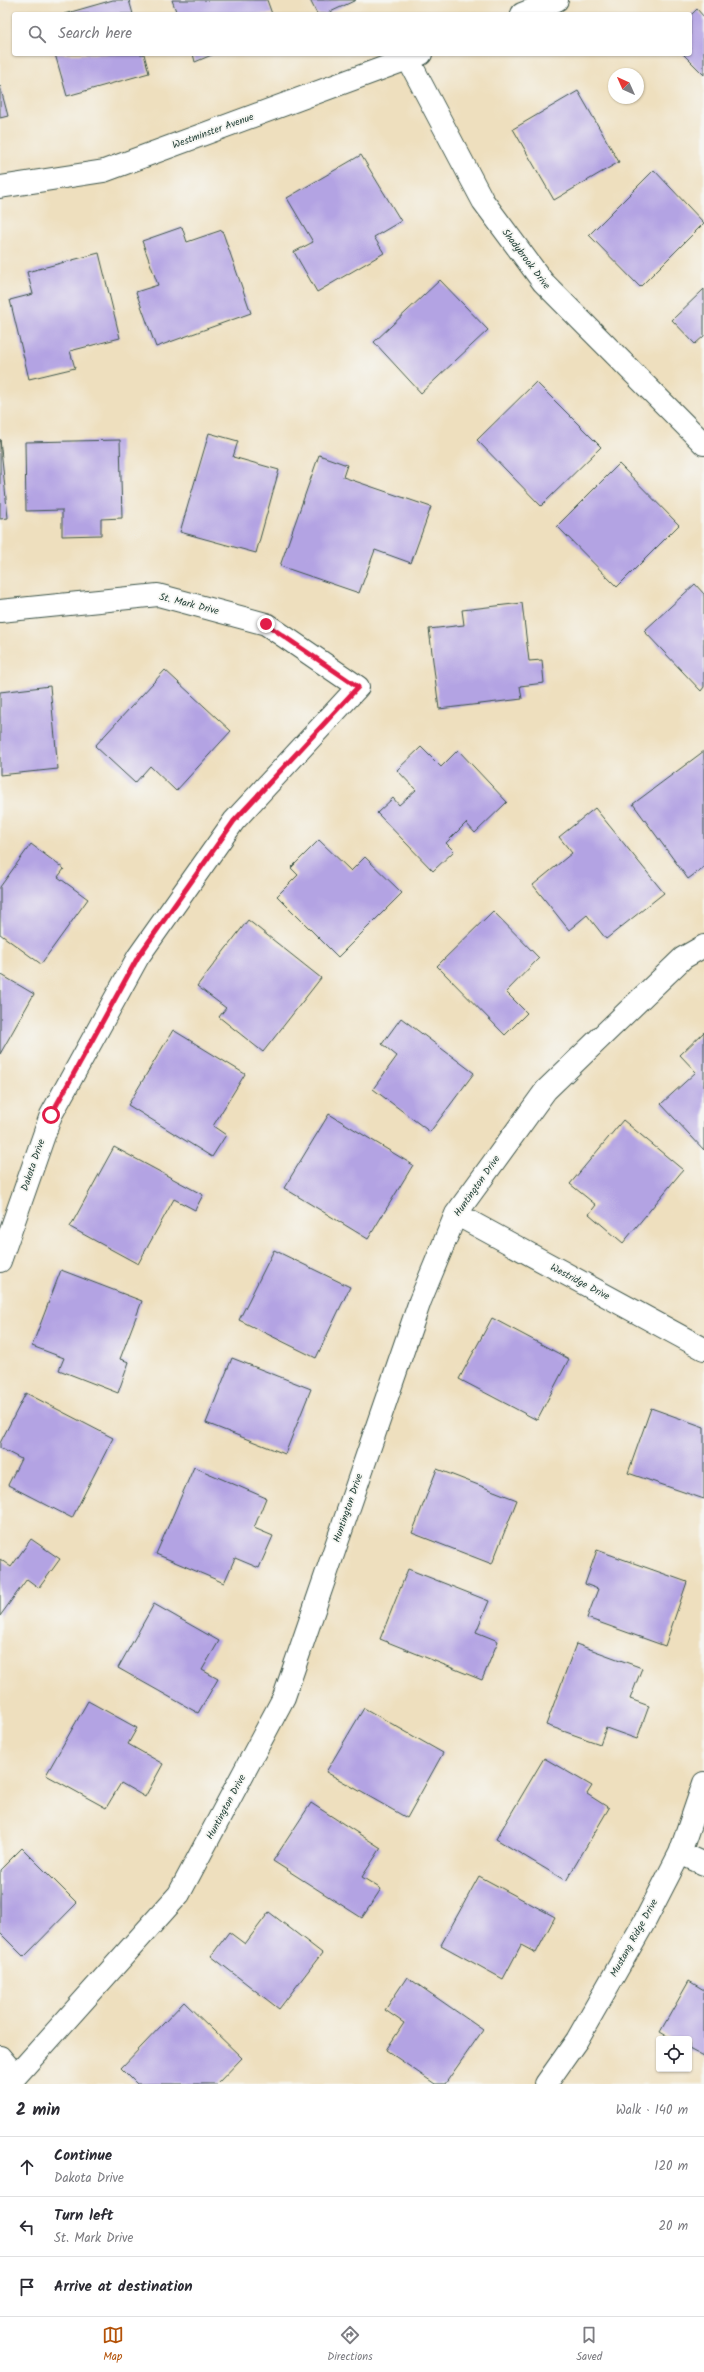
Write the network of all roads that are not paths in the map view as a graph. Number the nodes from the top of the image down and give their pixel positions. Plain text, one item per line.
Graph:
1 (557, 0) edge
2 (527, 12) edge
3 (414, 57) edge
4 (0, 187) edge
5 (704, 444) edge
6 (0, 611) edge
7 (358, 687) joint
8 (704, 946) edge
9 (456, 1214) junction
10 (0, 1261) edge
11 (704, 1349) edge
12 (704, 1783) edge
13 (680, 1853) junction
14 (704, 1864) edge
15 (0, 2057) edge
16 (10, 2080) edge
17 (546, 2084) edge

1 - 2 street
3 - 4 street, Westminster Avenue
3 - 5 street, Shadybrook Drive
6 - 7 street, St. Mark Drive
7 - 10 street, Dakota Drive
8 - 9 street, Huntington Drive
9 - 11 street, Westridge Drive
9 - 16 street, Huntington Drive
12 - 13 street, Mustang Ridge Drive
13 - 14 street
13 - 17 street, Mustang Ridge Drive
15 - 16 street

